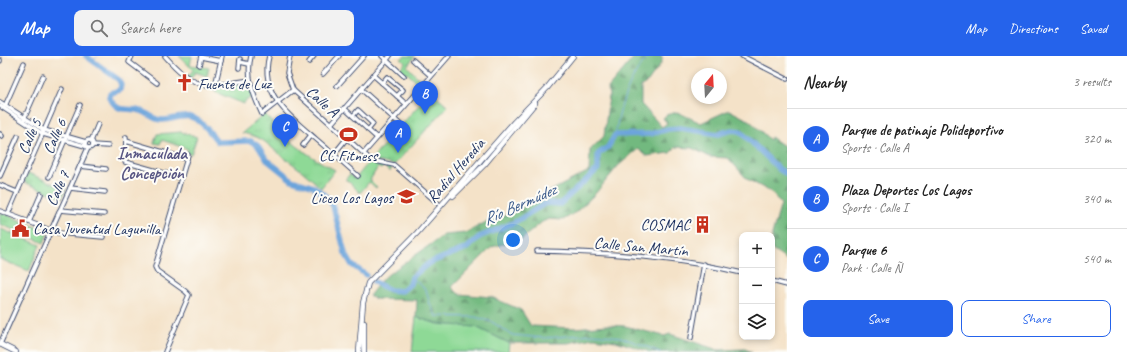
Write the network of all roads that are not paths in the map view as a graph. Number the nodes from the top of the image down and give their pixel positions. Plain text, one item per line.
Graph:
1 (132, 56) edge
2 (165, 56) edge
3 (222, 56) edge
4 (250, 56) edge
5 (269, 56) edge
6 (284, 56) edge
7 (314, 56) edge
8 (338, 56) edge
9 (364, 56) edge
10 (382, 56) edge
11 (390, 56) edge
12 (449, 56) edge
13 (573, 56) edge
14 (742, 56) edge
15 (201, 57) edge
16 (290, 57) edge
17 (386, 60) junction
18 (413, 60) dead end
19 (220, 61) junction
20 (309, 62) dead end
21 (24, 63) dead end
22 (249, 64) junction
23 (199, 65) dead end
24 (239, 68) dead end
25 (323, 74) dead end
26 (373, 75) junction
27 (43, 76) dead end
28 (404, 76) dead end
29 (431, 76) junction
30 (787, 79) edge
31 (250, 80) junction
32 (156, 83) dead end
33 (382, 83) junction
34 (215, 86) junction
35 (337, 86) dead end
36 (547, 88) junction
37 (62, 89) dead end
38 (361, 89) junction
39 (293, 90) junction
40 (397, 96) junction
41 (0, 102) edge
42 (278, 103) junction
43 (406, 104) junction
44 (80, 105) dead end
45 (3, 107) edge
46 (344, 108) junction
47 (353, 116) junction
48 (290, 117) junction
49 (394, 118) junction
50 (23, 120) junction
51 (514, 122) junction
52 (98, 124) dead end
53 (331, 124) junction
54 (401, 125) dead end
55 (280, 127) dead end
56 (368, 130) junction
57 (43, 132) junction
58 (311, 135) junction
59 (18, 136) dead end
60 (126, 137) dead end
61 (347, 138) junction
62 (377, 138) junction
63 (66, 139) junction
64 (126, 141) junction
65 (92, 143) junction
66 (157, 144) dead end
67 (86, 145) junction
68 (303, 145) dead end
69 (108, 146) dead end
70 (156, 150) junction
71 (364, 153) junction
72 (334, 154) junction
73 (484, 165) junction
74 (80, 166) junction
75 (106, 169) dead end
76 (0, 176) edge
77 (358, 176) dead end
78 (49, 177) dead end
79 (182, 178) junction
80 (0, 185) edge
81 (70, 188) junction
82 (17, 192) junction
83 (105, 192) dead end
84 (41, 194) dead end
85 (445, 200) junction
86 (441, 206) junction
87 (60, 210) junction
88 (0, 211) edge
89 (8, 214) junction
90 (104, 214) dead end
91 (29, 222) junction
92 (50, 231) junction
93 (102, 237) dead end
94 (537, 251) dead end
95 (704, 264) junction
96 (739, 272) edge
97 (775, 282) edge
98 (787, 285) edge
99 (362, 303) junction
100 (691, 338) dead end
101 (0, 344) edge
102 (16, 352) edge
103 (165, 352) edge
104 (362, 352) edge

1 - 32 street
2 - 34 street
3 - 19 street
4 - 22 street
5 - 42 street
6 - 16 street
7 - 20 street
8 - 25 street
9 - 35 street
10 - 17 street
11 - 17 street
12 - 29 street
13 - 36 main road, Radial Heredia
14 - 30 street
15 - 19 street
15 - 23 street
16 - 39 street, Calle A
17 - 26 street
17 - 28 street
18 - 29 street
19 - 34 street
21 - 45 street
22 - 24 street
22 - 31 street
26 - 33 street
26 - 38 street
27 - 50 street
29 - 43 street
31 - 34 street
31 - 42 street
33 - 40 street
33 - 40 street
36 - 51 main road, Radial Heredia
36 - 73 main road
37 - 57 street, Calle 5
38 - 46 street
38 - 49 street
39 - 42 street
39 - 53 street, Calle A
40 - 43 street
41 - 45 street
42 - 48 street
43 - 49 street
44 - 63 street, Calle 6
45 - 50 street
46 - 47 street
46 - 53 street
47 - 56 street
47 - 56 street
48 - 55 street
48 - 58 street
49 - 54 street
49 - 62 street
50 - 57 street
51 - 73 main road
51 - 85 main road, Radial Heredia
52 - 65 street
53 - 61 street, Calle A
56 - 62 street
57 - 63 street
57 - 82 street, Calle 5
58 - 68 street
58 - 72 street
59 - 76 street
60 - 64 street
61 - 71 street, Calle A
61 - 72 street
62 - 71 street
63 - 67 street
63 - 78 street, Calle 6
64 - 70 street
64 - 79 street
65 - 67 street
65 - 67 street
65 - 69 street
66 - 70 street
67 - 74 street, Calle 7
70 - 79 street
71 - 86 street, Calle A
72 - 77 street
73 - 85 main road
73 - 86 main road
74 - 75 street
74 - 81 street, Calle 7
79 - 103 street
80 - 82 street
81 - 83 street
81 - 87 street, Calle 7
82 - 89 street, Calle 5
84 - 91 street
85 - 86 main road, Radial Heredia
86 - 99 main road, Radial Heredia
87 - 90 street
87 - 92 street, Calle 7
88 - 89 street
89 - 91 street
91 - 92 street
92 - 93 street
92 - 101 street, Calle 7
94 - 95 street, Calle San Martín
95 - 96 street, Calle San Martín
95 - 100 street
97 - 98 street
99 - 104 main road, Radial Heredia
99 - 104 main road, Radial Heredia
101 - 102 main road

